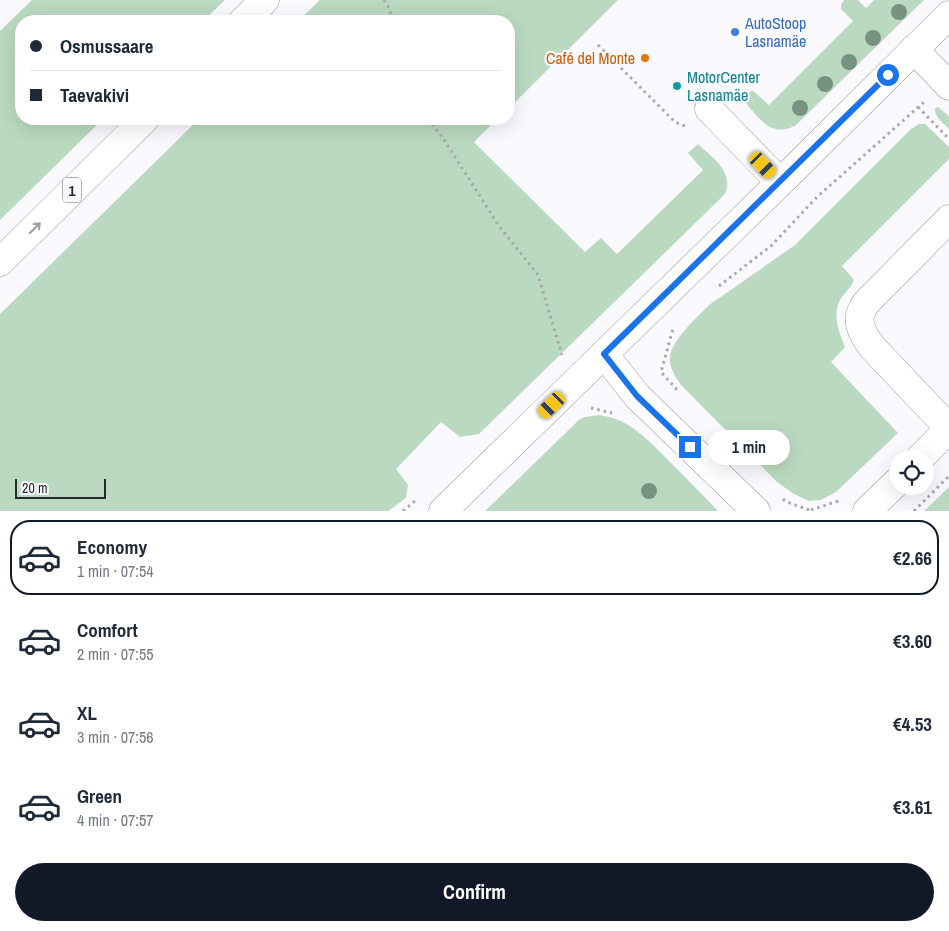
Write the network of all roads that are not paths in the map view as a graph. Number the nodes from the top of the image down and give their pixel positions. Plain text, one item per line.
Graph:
1 (265, 0) edge
2 (249, 15) edge
3 (949, 15) edge
4 (914, 49) junction
5 (947, 84) edge
6 (700, 118) road end
7 (139, 125) edge
8 (780, 182) junction
9 (949, 219) edge
10 (0, 262) edge
11 (604, 354) junction
12 (949, 428) edge
13 (928, 450) edge
14 (889, 489) edge
15 (442, 511) edge
16 (756, 511) edge
17 (867, 511) edge

1 - 2 main road
3 - 4 main road
4 - 5 main road
4 - 8 main road
6 - 8 main road
10 -> 7 main road, 1
8 - 11 main road
9 - 12 main road
11 - 15 main road
11 - 16 main road
12 - 13 main road
14 - 17 main road

